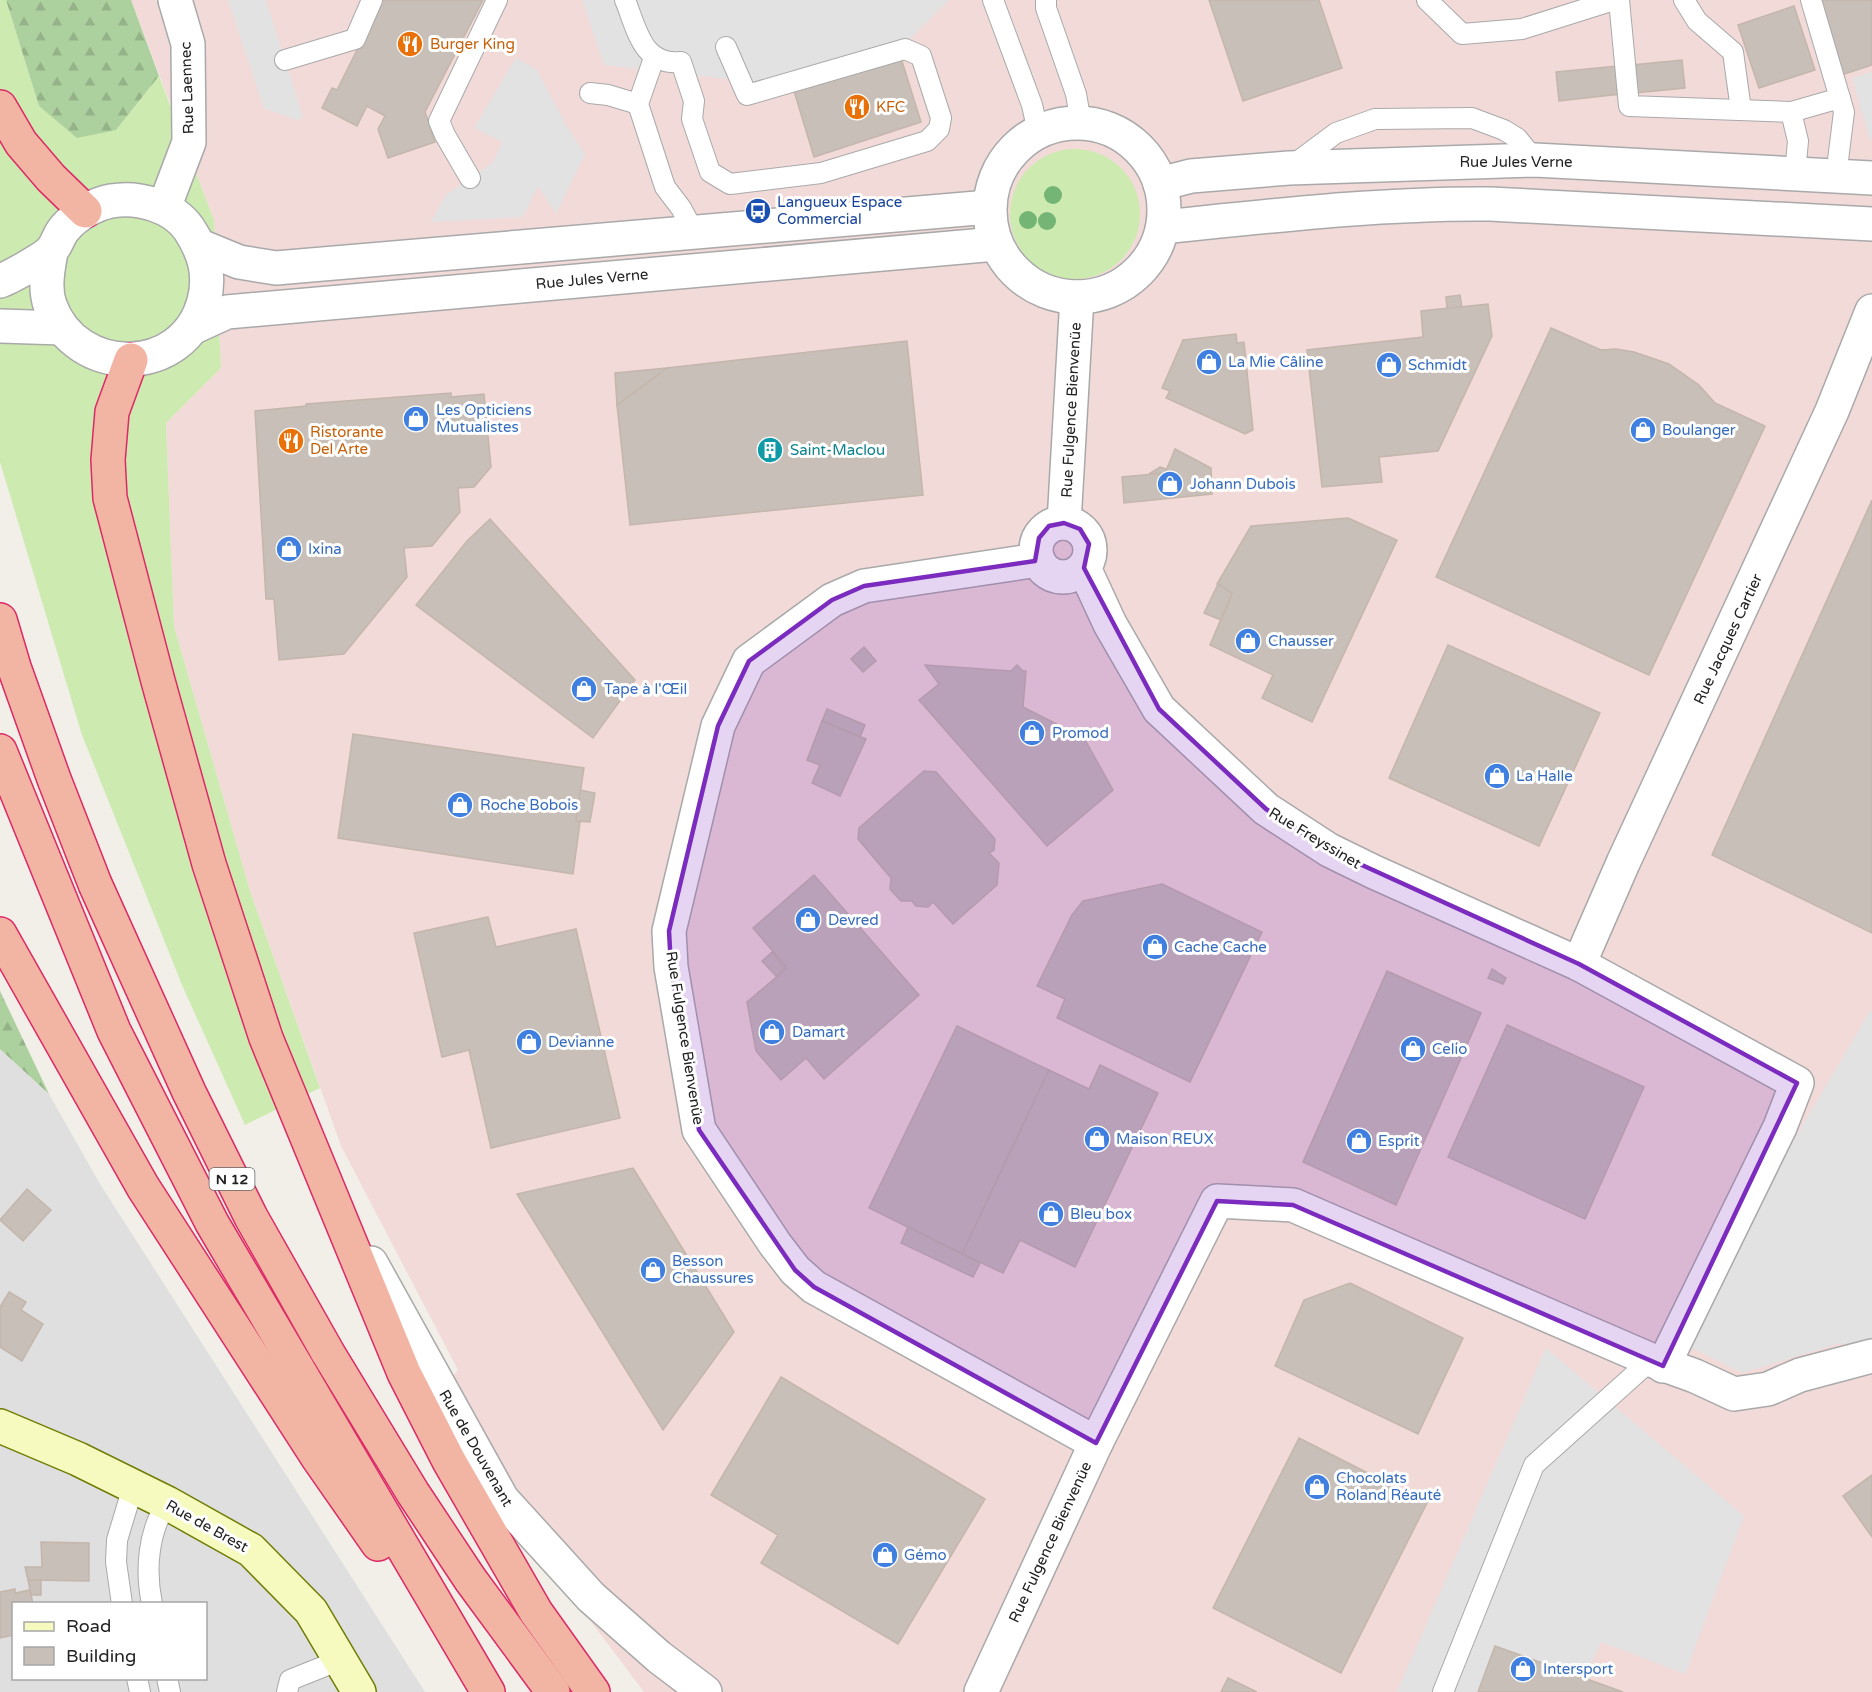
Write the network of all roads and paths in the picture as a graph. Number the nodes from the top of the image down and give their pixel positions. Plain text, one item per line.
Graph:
1 (175, 0) edge
2 (372, 0) edge
3 (497, 0) edge
4 (625, 0) edge
5 (993, 0) edge
6 (1046, 0) edge
7 (1427, 0) edge
8 (1617, 0) edge
9 (1684, 0) edge
10 (1811, 0) edge
11 (726, 47) dead end
12 (654, 58) junction
13 (285, 60) dead end
14 (590, 93) dead end
15 (1840, 98) junction
16 (638, 104) junction
17 (0, 107) edge
18 (1741, 110) junction
19 (1791, 112) junction
20 (1081, 123) junction
21 (1038, 132) junction
22 (1535, 160) junction
23 (1289, 168) junction
24 (1795, 174) junction
25 (1836, 176) junction
26 (470, 178) dead end
27 (1872, 178) edge
28 (1160, 184) junction
29 (989, 207) junction
30 (164, 208) junction
31 (85, 211) junction
32 (1872, 224) edge
33 (1162, 227) junction
34 (694, 232) junction
35 (996, 244) junction
36 (200, 246) junction
37 (51, 252) junction
38 (0, 281) edge
39 (1077, 297) junction
40 (1872, 311) edge
41 (0, 326) edge
42 (62, 328) junction
43 (192, 328) junction
44 (131, 360) junction
45 (1064, 523) junction
46 (1038, 561) junction
47 (1084, 568) junction
48 (0, 620) edge
49 (0, 751) edge
50 (0, 934) edge
51 (1579, 964) junction
52 (327, 1185) junction
53 (1872, 1356) edge
54 (1657, 1363) junction
55 (0, 1426) edge
56 (1096, 1443) junction
57 (133, 1488) junction
58 (167, 1503) junction
59 (122, 1602) edge
60 (152, 1602) edge
61 (340, 1660) junction
62 (288, 1692) edge
63 (358, 1692) edge
64 (485, 1692) edge
65 (553, 1692) edge
66 (593, 1692) edge
67 (705, 1692) edge
68 (981, 1692) edge
69 (1443, 1692) edge

1 - 30 street, Rue Laennec
2 - 13 lane
3 - 26 lane
4 - 12 lane
5 - 21 lane
6 - 20 lane
7 - 8 lane
8 - 18 lane
9 - 18 lane
10 - 15 lane
11 - 12 lane
12 - 16 lane
14 - 16 lane
15 - 19 lane
15 - 25 lane
16 - 34 lane
17 - 31 highway
18 - 19 lane
19 - 24 lane
20 - 21 street
20 - 28 street
21 - 29 street
22 - 23 street, Rue Jules Verne
22 - 23 lane
22 - 24 street, Rue Jules Verne
23 - 28 street, Rue Jules Verne
24 - 25 street, Rue Jules Verne
25 - 27 street, Rue Jules Verne
28 - 33 street
29 - 34 street
29 - 35 street
30 - 31 street
30 - 36 street
31 - 37 street
32 - 33 street
33 - 39 street
34 - 36 street
35 - 39 street
35 - 43 street, Rue Jules Verne
36 - 43 street
37 - 38 street
37 - 42 street
39 - 45 street, Rue Fulgence Bienvenüe
40 - 51 street, Rue Jacques Cartier
41 - 42 street
42 - 44 street
43 - 44 street
44 - 52 highway
45 - 46 street
45 - 47 street
46 - 47 street
46 - 56 street, Rue Fulgence Bienvenüe
47 - 51 street, Rue Freyssinet
48 - 65 highway, N 12
49 - 64 highway, N 12
50 - 64 highway
51 - 54 street, Rue Freyssinet
52 - 66 highway
52 - 67 street, Rue de Douvenant
53 - 54 street
54 - 56 street
54 - 69 lane
55 - 57 main road, Rue de Brest
56 - 68 street, Rue Fulgence Bienvenüe
57 - 58 main road, Rue de Brest
57 - 59 lane
58 - 60 lane
58 - 61 main road, Rue de Brest
61 - 62 lane
61 - 63 main road, Rue de Brest

